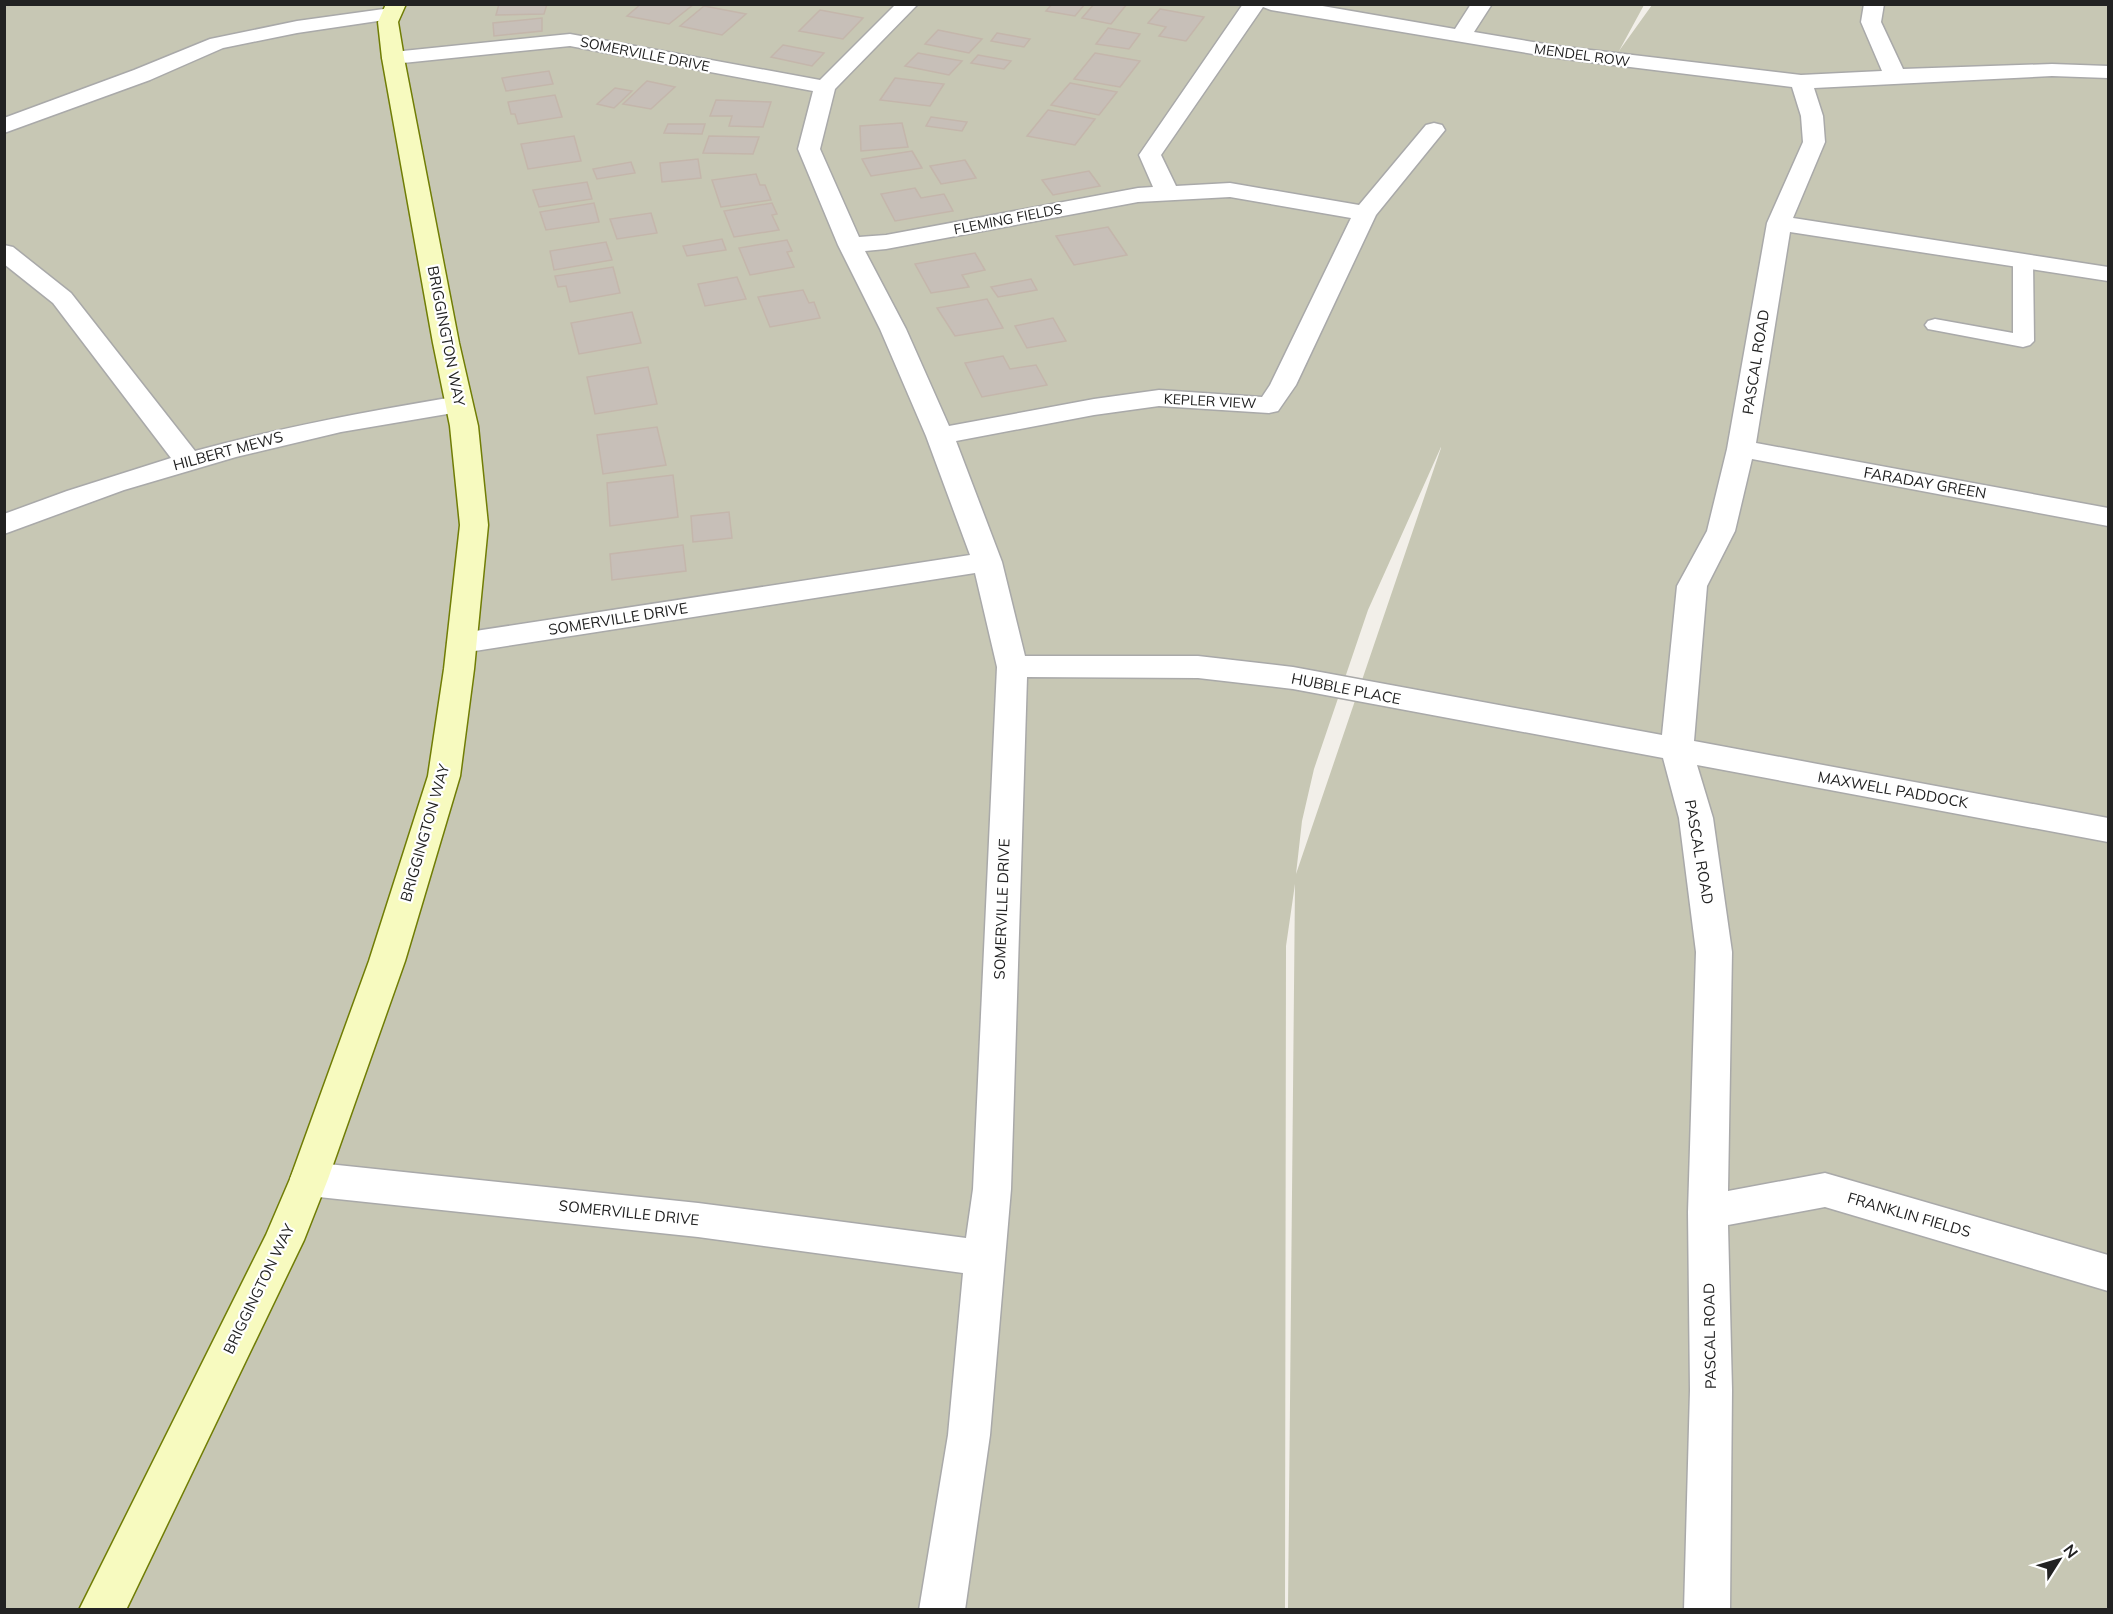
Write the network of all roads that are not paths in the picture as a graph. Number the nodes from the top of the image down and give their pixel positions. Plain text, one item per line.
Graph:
1 (908, 4) edge
2 (1254, 4) edge
3 (1271, 4) edge
4 (1482, 4) edge
5 (1874, 4) edge
6 (394, 9) edge
7 (1460, 37) junction
8 (393, 58) junction
9 (2109, 72) edge
10 (1895, 76) junction
11 (1801, 82) junction
12 (825, 87) junction
13 (4, 126) edge
14 (1434, 130) dead end
15 (1167, 192) junction
16 (1365, 213) junction
17 (1779, 223) junction
18 (850, 245) junction
19 (4, 252) edge
20 (2023, 261) junction
21 (2109, 274) edge
22 (1935, 325) dead end
23 (459, 404) junction
24 (940, 436) junction
25 (1741, 449) junction
26 (188, 461) junction
27 (2109, 517) edge
28 (4, 525) edge
29 (987, 562) junction
30 (462, 643) junction
31 (1012, 667) junction
32 (1677, 751) junction
33 (2109, 830) edge
34 (309, 1179) junction
35 (1708, 1212) junction
36 (984, 1258) junction
37 (2109, 1273) edge
38 (102, 1610) edge
39 (942, 1610) edge
40 (1707, 1610) edge

1 - 12 street, SOMERVILLE DRIVE
2 - 15 street
3 - 7 street, MENDEL ROW
4 - 7 street
5 - 10 street
6 - 8 street, BRIGGINGTON WAY
6 - 13 street
7 - 11 street, MENDEL ROW
8 - 12 street, SOMERVILLE DRIVE
8 - 23 street, BRIGGINGTON WAY
9 - 10 street, MENDEL ROW
10 - 11 street, MENDEL ROW
11 - 17 street, PASCAL ROAD
12 - 18 street, SOMERVILLE DRIVE
14 - 16 street, KEPLER VIEW
15 - 16 street, FLEMING FIELDS
15 - 18 street, FLEMING FIELDS
16 - 24 street, KEPLER VIEW
17 - 20 street
17 - 25 street, PASCAL ROAD
18 - 24 street, SOMERVILLE DRIVE
19 - 26 street
20 - 21 street
20 - 22 lane
23 - 26 street, HILBERT MEWS
23 - 30 street, BRIGGINGTON WAY
24 - 29 street, SOMERVILLE DRIVE
25 - 27 street, FARADAY GREEN
25 - 32 street, PASCAL ROAD
26 - 28 street, HILBERT MEWS
29 - 30 street, SOMERVILLE DRIVE
29 - 31 street, SOMERVILLE DRIVE
30 - 34 street, BRIGGINGTON WAY
31 - 32 street, HUBBLE PLACE
31 - 36 street, SOMERVILLE DRIVE
32 - 33 street, MAXWELL PADDOCK
32 - 35 street, PASCAL ROAD
34 - 36 street, SOMERVILLE DRIVE
34 - 38 street, BRIGGINGTON WAY
35 - 37 street, FRANKLIN FIELDS
35 - 40 street, PASCAL ROAD
36 - 39 street, SOMERVILLE DRIVE

